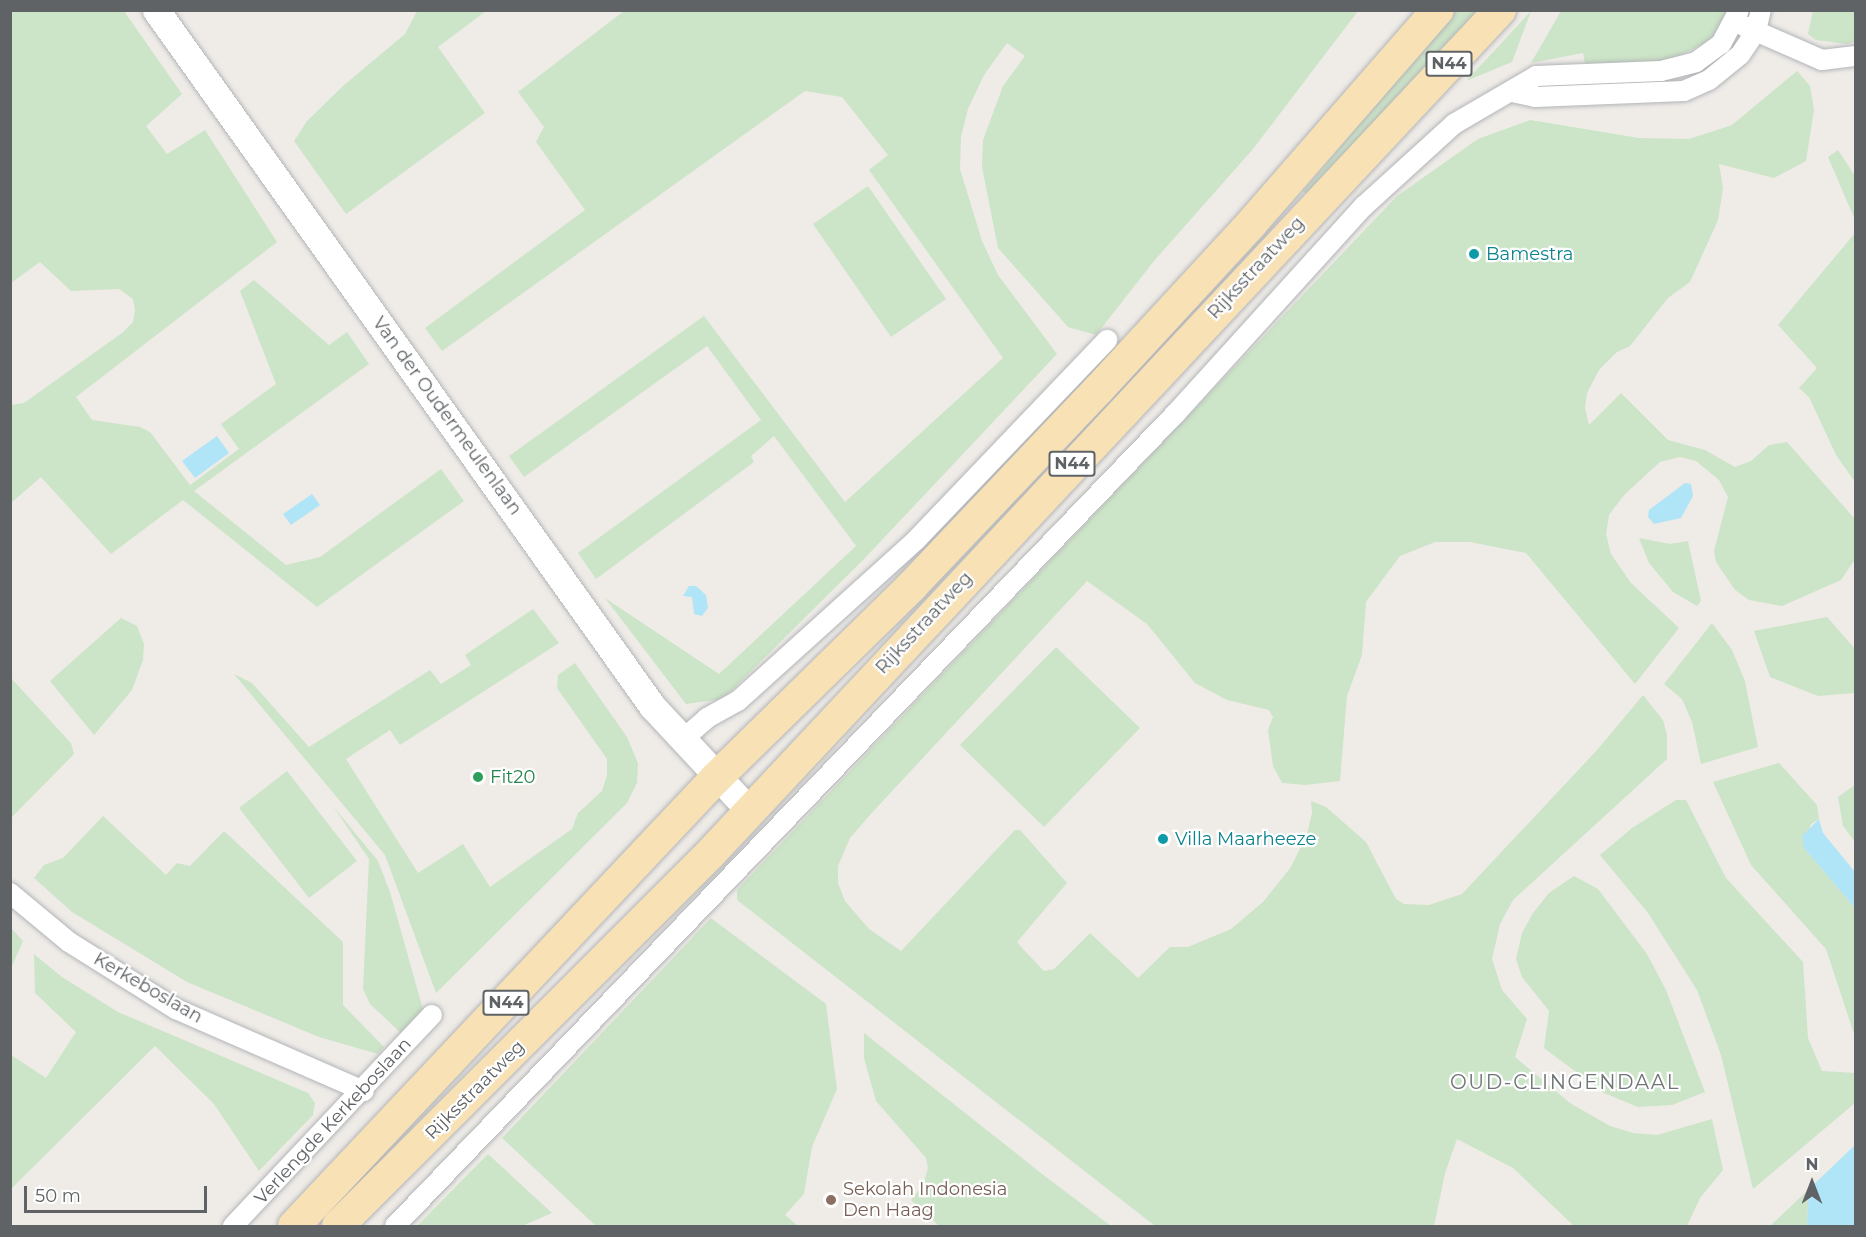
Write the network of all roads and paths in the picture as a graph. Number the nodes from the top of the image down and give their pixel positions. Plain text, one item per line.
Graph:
1 (156, 10) edge
2 (1438, 10) edge
3 (1500, 10) edge
4 (1761, 10) edge
5 (1737, 16) edge
6 (1756, 31) junction
7 (1856, 56) edge
8 (1512, 92) junction
9 (1107, 340) dead end
10 (682, 740) junction
11 (716, 778) junction
12 (750, 812) junction
13 (10, 893) edge
14 (432, 1015) dead end
15 (364, 1091) junction
16 (233, 1227) edge
17 (294, 1227) edge
18 (338, 1227) edge
19 (395, 1227) edge

1 - 10 street, Van der Oudermeulenlaan
2 - 11 main road, Rijksstraatweg / N44
3 - 12 main road, Rijksstraatweg / N44
4 - 6 street
5 - 6 street
5 - 8 street, Rijksstraatweg
6 - 7 street
6 - 8 street
8 - 19 street, Rijksstraatweg
9 - 10 street
10 - 11 street, Van der Oudermeulenlaan
11 - 12 street, Van der Oudermeulenlaan
11 - 17 main road, Rijksstraatweg / N44
12 - 18 main road, Rijksstraatweg / N44
13 - 15 street, Kerkeboslaan
14 - 15 street, Verlengde Kerkeboslaan
15 - 16 street, Verlengde Kerkeboslaan

